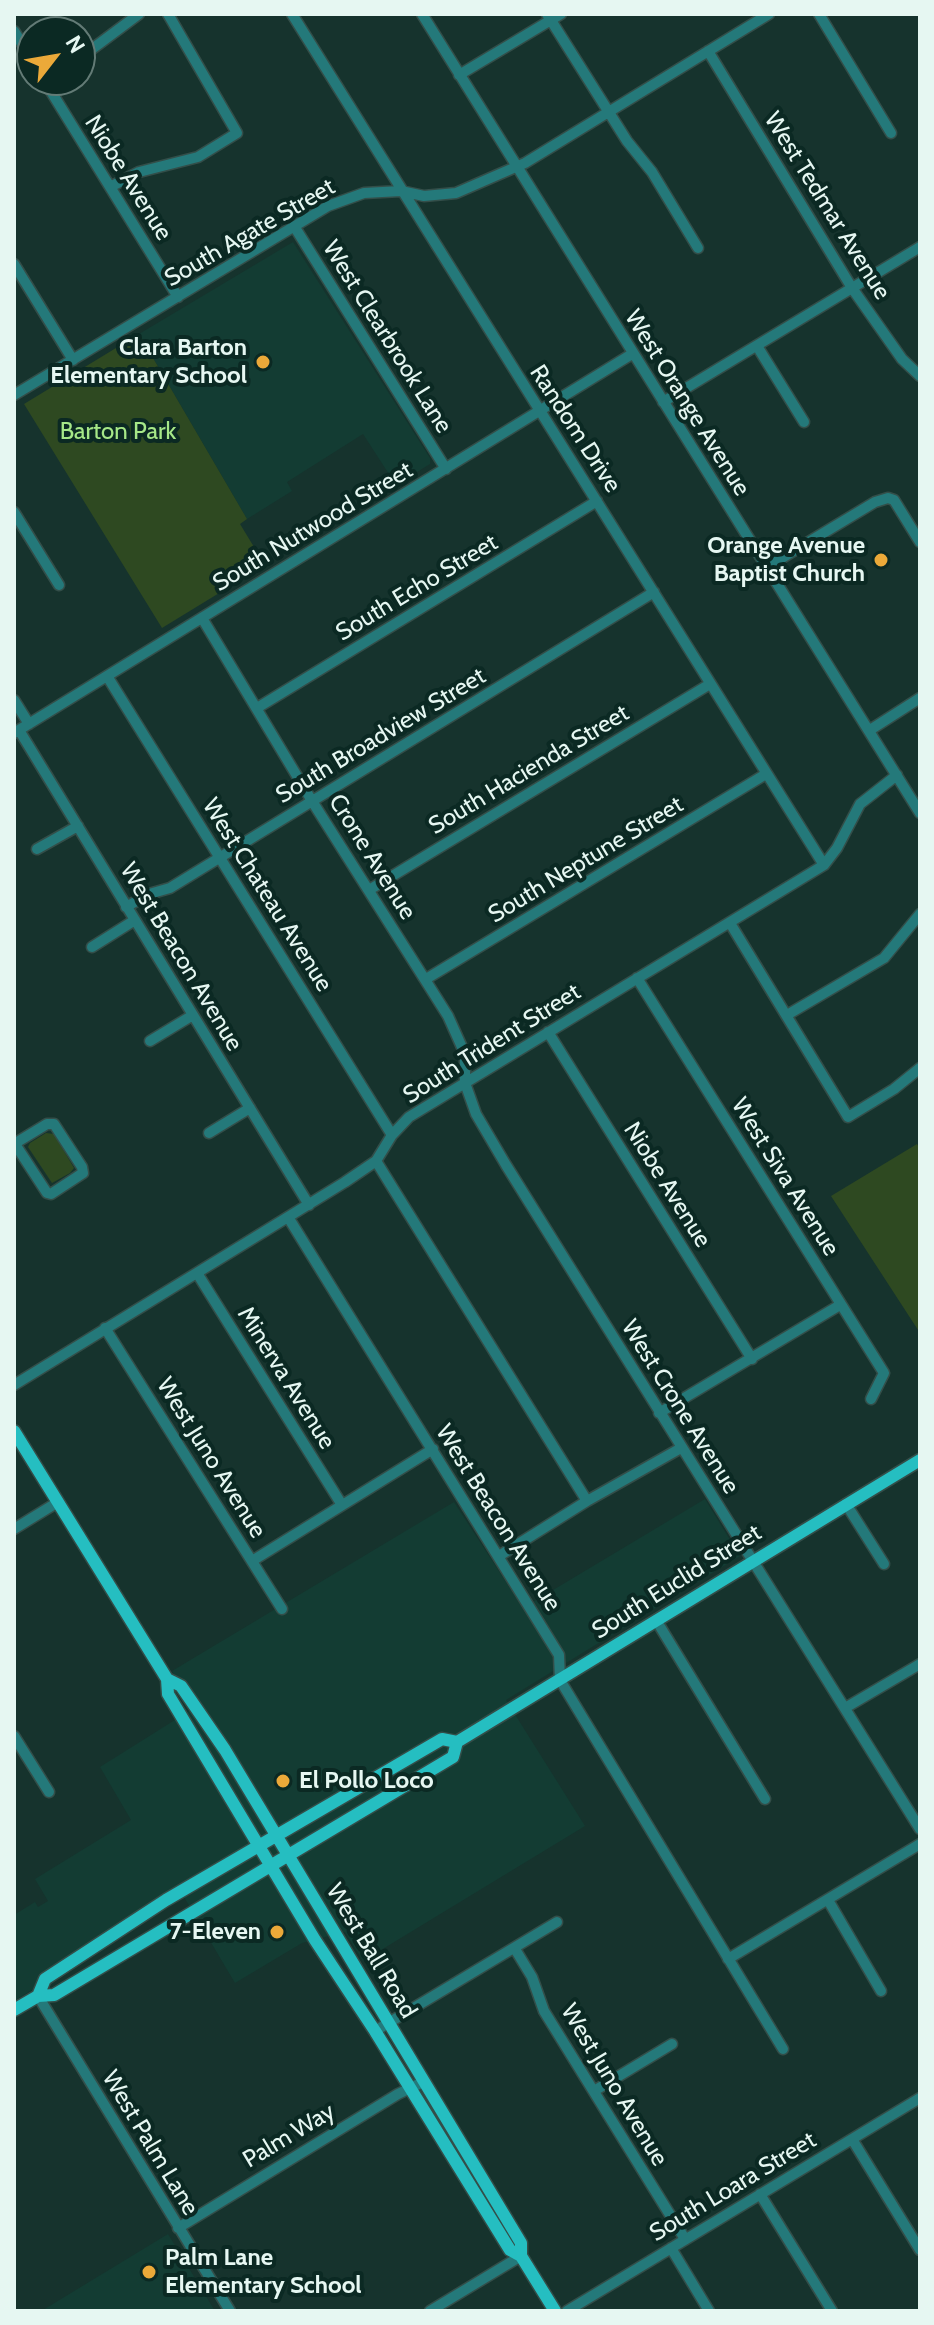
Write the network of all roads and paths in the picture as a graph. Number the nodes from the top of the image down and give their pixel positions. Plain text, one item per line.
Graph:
1 (139, 14) edge
2 (168, 14) edge
3 (292, 14) edge
4 (422, 14) edge
5 (561, 14) edge
6 (769, 14) edge
7 (819, 14) edge
8 (549, 17) edge
9 (96, 46) edge
10 (708, 51) junction
11 (459, 75) junction
12 (54, 96) edge
13 (608, 112) junction
14 (891, 133) dead end
15 (516, 165) junction
16 (110, 187) junction
17 (401, 191) junction
18 (294, 226) junction
19 (920, 247) edge
20 (698, 248) dead end
21 (14, 264) edge
22 (852, 288) junction
23 (178, 297) junction
24 (757, 346) junction
25 (632, 354) junction
26 (73, 360) junction
27 (920, 376) edge
28 (14, 395) edge
29 (663, 402) junction
30 (540, 412) junction
31 (804, 422) dead end
32 (446, 469) junction
33 (597, 501) junction
34 (14, 512) edge
35 (920, 542) edge
36 (767, 567) junction
37 (59, 585) dead end
38 (654, 592) junction
39 (202, 618) junction
40 (107, 676) junction
41 (710, 684) junction
42 (920, 698) edge
43 (14, 700) edge
44 (257, 708) junction
45 (21, 729) edge
46 (870, 730) junction
47 (766, 774) junction
48 (897, 775) junction
49 (312, 801) junction
50 (920, 813) edge
51 (78, 826) junction
52 (37, 849) dead end
53 (221, 858) junction
54 (824, 865) junction
55 (369, 890) junction
56 (126, 907) junction
57 (920, 914) edge
58 (135, 920) junction
59 (730, 923) junction
60 (92, 947) dead end
61 (637, 978) junction
62 (426, 979) junction
63 (193, 1015) junction
64 (787, 1015) junction
65 (548, 1032) junction
66 (150, 1041) dead end
67 (920, 1068) edge
68 (465, 1083) junction
69 (250, 1108) junction
70 (209, 1133) dead end
71 (392, 1135) junction
72 (14, 1144) edge
73 (376, 1161) junction
74 (309, 1205) junction
75 (288, 1217) junction
76 (197, 1273) junction
77 (840, 1305) junction
78 (105, 1328) junction
79 (752, 1359) junction
80 (14, 1385) edge
81 (871, 1399) dead end
82 (659, 1413) junction
83 (14, 1431) edge
84 (681, 1448) junction
85 (433, 1449) junction
86 (920, 1460) edge
87 (587, 1501) junction
88 (58, 1502) junction
89 (846, 1504) junction
90 (342, 1505) junction
91 (14, 1529) edge
92 (499, 1556) junction
93 (252, 1561) junction
94 (752, 1561) junction
95 (884, 1564) dead end
96 (282, 1609) dead end
97 (656, 1620) junction
98 (920, 1664) edge
99 (167, 1679) junction
100 (560, 1680) junction
101 (845, 1708) junction
102 (14, 1736) edge
103 (457, 1742) junction
104 (49, 1792) dead end
105 (765, 1799) dead end
106 (920, 1829) edge
107 (276, 1835) junction
108 (920, 1844) edge
109 (258, 1845) junction
110 (288, 1855) junction
111 (270, 1866) junction
112 (828, 1900) junction
113 (557, 1922) dead end
114 (515, 1949) junction
115 (728, 1959) junction
116 (881, 1991) dead end
117 (38, 1996) junction
118 (14, 2010) edge
119 (388, 2024) junction
120 (375, 2031) junction
121 (672, 2044) dead end
122 (783, 2049) dead end
123 (417, 2085) junction
124 (594, 2091) junction
125 (920, 2098) edge
126 (852, 2139) junction
127 (760, 2194) junction
128 (178, 2228) junction
129 (685, 2239) junction
130 (671, 2248) junction
131 (920, 2250) edge
132 (521, 2256) junction
133 (230, 2311) edge
134 (430, 2311) edge
135 (555, 2311) edge
136 (567, 2311) edge
137 (709, 2311) edge
138 (832, 2311) edge

1 - 9 street
2 - 16 street
3 - 17 street, Random Drive
4 - 11 street, West Orange Avenue
5 - 8 street
6 - 10 street, South Agate Street
7 - 14 street
8 - 11 street
8 - 13 street
10 - 13 street, South Agate Street
10 - 22 street, West Tedmar Avenue
11 - 15 street, West Orange Avenue
12 - 16 street, Niobe Avenue
13 - 15 street, South Agate Street
13 - 20 street
15 - 17 street, South Agate Street
15 - 25 street, West Orange Avenue
16 - 23 street, Niobe Avenue
17 - 18 street, South Agate Street
17 - 30 street, Random Drive
18 - 23 street, South Agate Street
18 - 32 street, West Clearbrook Lane
19 - 22 street
21 - 26 street
22 - 24 street
22 - 27 street, West Tedmar Avenue
23 - 26 street, South Agate Street
24 - 29 street
24 - 31 street
25 - 29 street, West Orange Avenue
25 - 30 street, South Nutwood Street
26 - 28 street, South Agate Street
29 - 36 street, West Orange Avenue
30 - 32 street, South Nutwood Street
30 - 33 street, Random Drive
32 - 39 street, South Nutwood Street
33 - 38 street, Random Drive
33 - 44 street, South Echo Street
34 - 37 street
35 - 36 street
36 - 46 street, West Orange Avenue
38 - 41 street, Random Drive
38 - 49 street, South Broadview Street
39 - 40 street, South Nutwood Street
39 - 44 street, Crone Avenue
40 - 45 street, South Nutwood Street
40 - 53 street, West Chateau Avenue
41 - 47 street, Random Drive
41 - 55 street, South Hacienda Street
42 - 46 street
43 - 45 street, West Beacon Avenue
44 - 49 street, Crone Avenue
45 - 51 street, West Beacon Avenue
46 - 48 street, West Orange Avenue
47 - 54 street, Random Drive
47 - 62 street, South Neptune Street
48 - 50 street, West Orange Avenue
48 - 54 street, South Trident Street
49 - 53 street, South Broadview Street
49 - 55 street, Crone Avenue
51 - 52 street
51 - 56 street, West Beacon Avenue
53 - 56 street, South Broadview Street
53 - 71 street, West Chateau Avenue
54 - 59 street, South Trident Street
55 - 62 street, Crone Avenue
56 - 58 street, West Beacon Avenue
57 - 64 street
58 - 60 street
58 - 63 street, West Beacon Avenue
59 - 61 street, South Trident Street
59 - 64 street
61 - 65 street, South Trident Street
61 - 77 street, West Siva Avenue
62 - 68 street, Crone Avenue
63 - 66 street
63 - 69 street, West Beacon Avenue
64 - 67 street
65 - 68 street, South Trident Street
65 - 79 street, Niobe Avenue
68 - 71 street, South Trident Street
68 - 82 street, West Crone Avenue
69 - 70 street
69 - 74 street, West Beacon Avenue
71 - 73 street, South Trident Street
72 - 72 street
73 - 74 street, South Trident Street
73 - 87 street
74 - 75 street, South Trident Street
75 - 76 street, South Trident Street
75 - 85 street, West Beacon Avenue
76 - 78 street, South Trident Street
76 - 90 street, Minerva Avenue
77 - 79 street
77 - 81 street, West Siva Avenue
78 - 80 street, South Trident Street
78 - 93 street, West Juno Avenue
79 - 82 street
82 - 84 street, West Crone Avenue
83 - 88 main road, West Ball Road
84 - 87 street
84 - 94 street, West Crone Avenue
85 - 90 street
85 - 92 street, West Beacon Avenue
86 - 89 main road, South Euclid Street
87 - 92 street
88 - 91 street
88 - 99 main road, West Ball Road
89 - 94 main road, South Euclid Street
89 - 95 street
90 - 93 street
92 - 100 street, West Beacon Avenue
93 - 96 street, West Juno Avenue
94 - 97 main road, South Euclid Street
94 - 101 street, West Crone Avenue
97 - 100 main road, South Euclid Street
97 - 105 street
98 - 101 street
99 - 107 main road, West Ball Road
99 - 109 main road, West Ball Road
100 - 103 main road, South Euclid Street
100 - 115 street, West Beacon Avenue
101 - 106 street, West Crone Avenue
102 - 104 street
103 - 107 main road, South Euclid Street
103 - 110 main road, South Euclid Street
107 - 109 main road, South Euclid Street
107 - 110 main road, West Ball Road
108 - 112 street
109 - 111 main road, West Ball Road
109 - 117 main road, South Euclid Street
110 - 111 main road, South Euclid Street
110 - 119 main road, West Ball Road
111 - 117 main road, South Euclid Street
111 - 120 main road, West Ball Road
112 - 115 street
112 - 116 street
113 - 114 street
114 - 119 street
114 - 124 street, West Juno Avenue
115 - 122 street, West Beacon Avenue
117 - 118 main road, South Euclid Street
117 - 128 street, West Palm Lane
119 - 120 street
119 - 123 main road, West Ball Road
120 - 123 main road, West Ball Road
121 - 124 street
123 - 128 street, Palm Way
123 - 132 main road, West Ball Road
124 - 129 street, West Juno Avenue
125 - 126 street, South Loara Street
126 - 127 street, South Loara Street
126 - 131 street
127 - 129 street, South Loara Street
127 - 138 street
128 - 133 street, West Palm Lane
129 - 130 street, South Loara Street
130 - 136 street, South Loara Street
130 - 137 street
132 - 134 street
132 - 135 main road, West Ball Road

